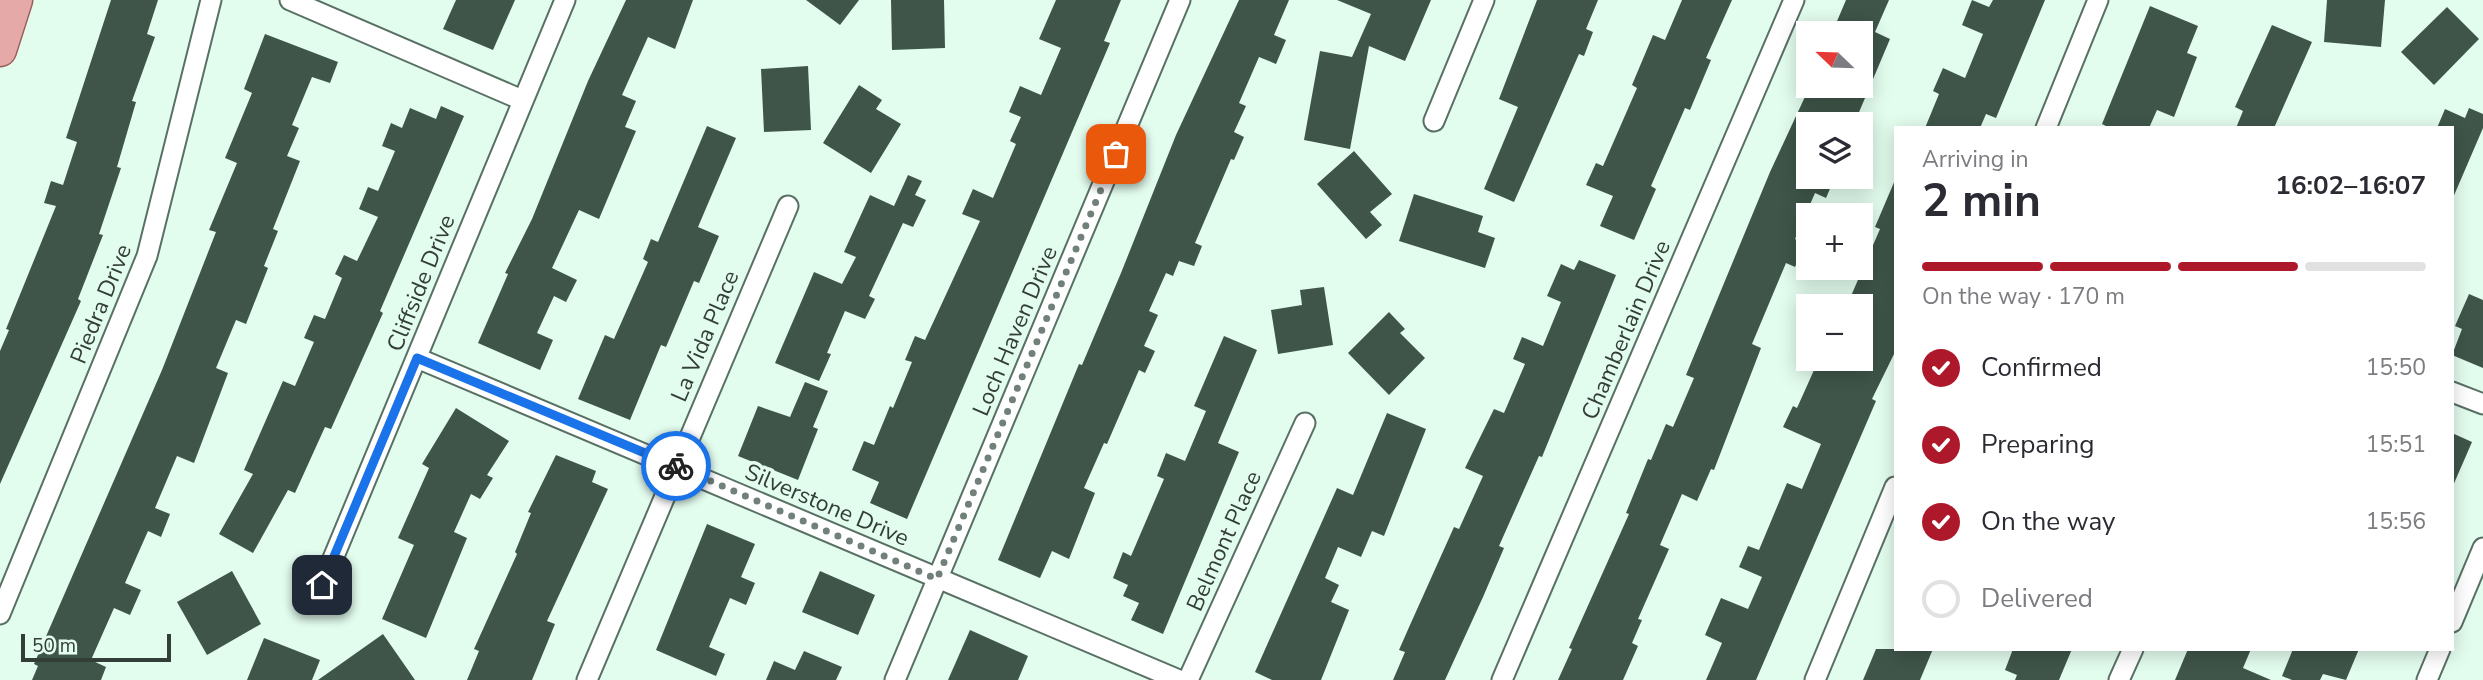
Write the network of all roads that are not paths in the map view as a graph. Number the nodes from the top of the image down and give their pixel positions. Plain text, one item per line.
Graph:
1 (16, 0) edge
2 (211, 0) edge
3 (290, 0) edge
4 (565, 0) edge
5 (1180, 0) edge
6 (1484, 0) edge
7 (1794, 0) edge
8 (2098, 0) edge
9 (0, 50) edge
10 (522, 100) junction
11 (1434, 121) dead end
12 (2047, 126) edge
13 (788, 205) dead end
14 (417, 358) junction
15 (2454, 393) edge
16 (2483, 404) edge
17 (1305, 423) dead end
18 (677, 467) junction
19 (1894, 489) edge
20 (2483, 548) edge
21 (937, 579) junction
22 (322, 585) dead end
23 (0, 614) edge
24 (2454, 617) edge
25 (2132, 651) edge
26 (2439, 651) edge
27 (587, 680) edge
28 (895, 680) edge
29 (1179, 680) edge
30 (1188, 680) edge
31 (1502, 680) edge
32 (1815, 680) edge
33 (2119, 680) edge
34 (2427, 680) edge

1 - 9 main road
2 - 23 street, Piedra Drive
3 - 10 street
4 - 10 street, Cliffside Drive
5 - 21 street, Loch Haven Drive
6 - 11 street
7 - 31 street, Chamberlain Drive
8 - 12 street
10 - 14 street, Cliffside Drive
13 - 18 street, La Vida Place
14 - 18 street, Silverstone Drive
14 - 22 street, Cliffside Drive
15 - 16 street
17 - 30 street, Belmont Place
18 - 21 street, Silverstone Drive
18 - 27 street, La Vida Place
19 - 32 street
20 - 24 street
21 - 28 street, Loch Haven Drive
21 - 29 street, Silverstone Drive
25 - 33 street
26 - 34 street

